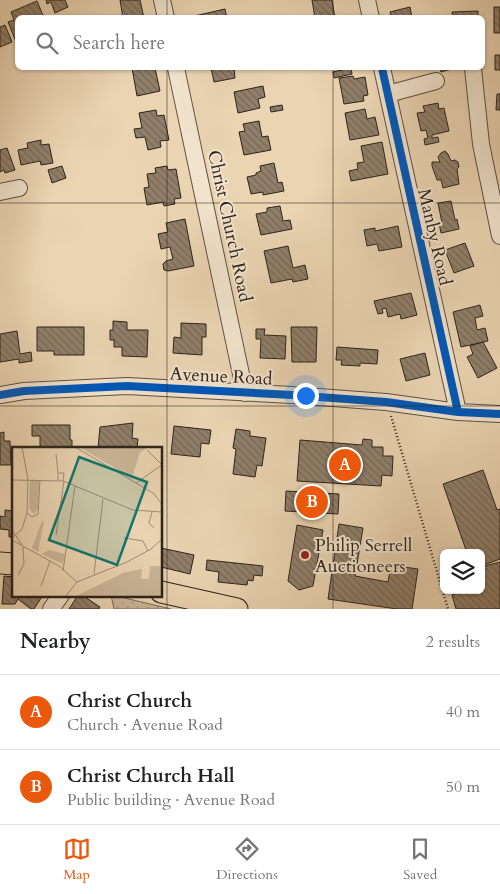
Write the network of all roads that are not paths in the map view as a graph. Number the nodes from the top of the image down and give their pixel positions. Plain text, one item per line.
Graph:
1 (162, 0) edge
2 (367, 0) edge
3 (165, 15) edge
4 (370, 15) edge
5 (176, 70) edge
6 (382, 70) edge
7 (473, 70) edge
8 (436, 81) dead end
9 (388, 94) junction
10 (19, 188) dead end
11 (0, 192) edge
12 (500, 236) edge
13 (245, 393) junction
14 (0, 395) edge
15 (458, 412) junction
16 (500, 414) edge
17 (162, 592) edge
18 (59, 596) edge
19 (51, 609) edge
20 (237, 609) edge

1 - 3 street
2 - 4 street
5 - 13 street, Christ Church Road
6 - 9 street, Manby Road
7 - 12 street
8 - 9 street
9 - 15 street, Manby Road
10 - 11 street
13 - 14 street, Avenue Road
13 - 15 street, Avenue Road
15 - 16 street, Avenue Road
17 - 20 main road
18 - 19 street

